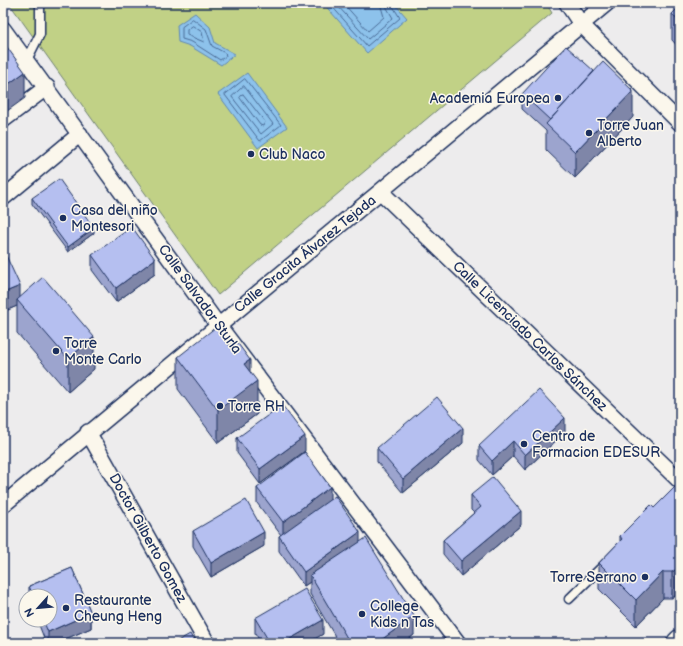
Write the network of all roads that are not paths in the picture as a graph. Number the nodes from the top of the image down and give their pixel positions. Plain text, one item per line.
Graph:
1 (40, 3) edge
2 (566, 3) edge
3 (606, 3) edge
4 (581, 24) junction
5 (3, 29) edge
6 (27, 60) junction
7 (46, 87) junction
8 (3, 120) edge
9 (680, 123) edge
10 (80, 134) junction
11 (381, 192) junction
12 (3, 198) edge
13 (218, 325) junction
14 (88, 432) junction
15 (680, 481) edge
16 (3, 505) edge
17 (614, 555) edge
18 (569, 599) dead end
19 (207, 643) edge
20 (458, 643) edge

1 - 6 lane
2 - 4 street
3 - 4 street, Calle Gracita Álvarez Tejada
4 - 9 street
4 - 11 street, Calle Gracita Álvarez Tejada
5 - 6 street, Calle Salvador Sturla
6 - 7 street, Calle Salvador Sturla
7 - 8 street
7 - 10 street, Calle Salvador Sturla
10 - 12 street
10 - 13 street, Calle Salvador Sturla
11 - 13 street, Calle Gracita Álvarez Tejada
11 - 15 street, Calle Licenciado Carlos Sánchez
13 - 14 street, Calle Gracita Álvarez Tejada
13 - 20 street, Calle Salvador Sturla
14 - 16 street, Calle Gracita Álvarez Tejada
14 - 19 street, Doctor Gilberto Gomez
17 - 18 lane

